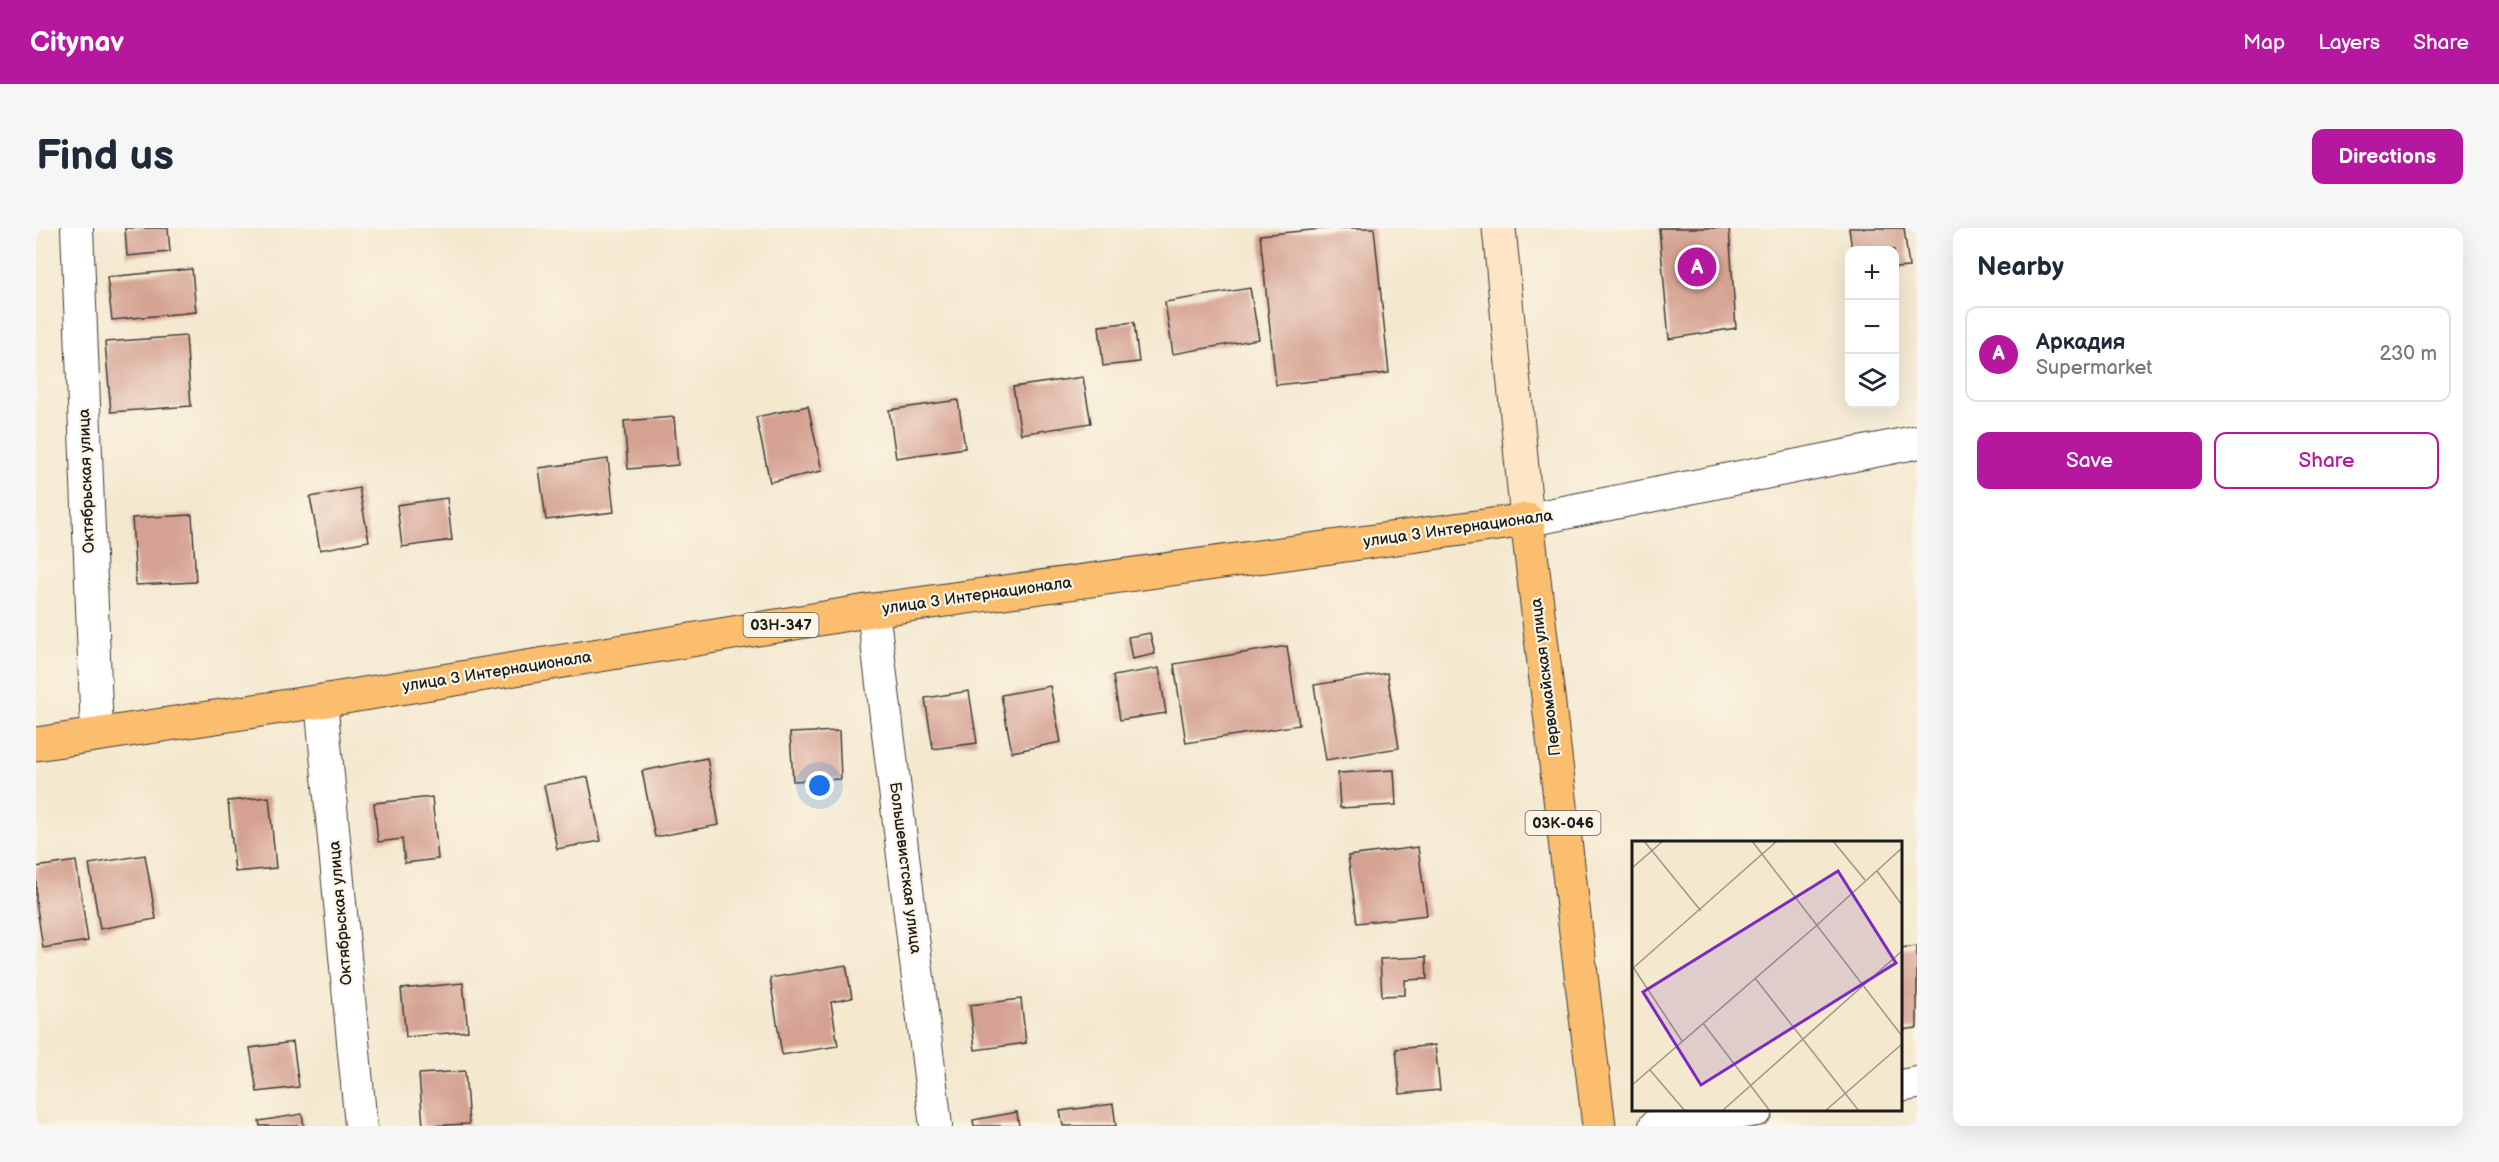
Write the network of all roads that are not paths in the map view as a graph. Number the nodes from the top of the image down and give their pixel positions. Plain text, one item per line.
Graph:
1 (77, 228) edge
2 (1499, 228) edge
3 (1917, 442) edge
4 (1527, 520) junction
5 (873, 610) junction
6 (321, 701) junction
7 (97, 733) junction
8 (36, 744) edge
9 (1917, 1083) edge
10 (1902, 1086) edge
11 (1751, 1111) edge
12 (361, 1126) edge
13 (936, 1126) edge
14 (1599, 1126) edge
15 (1655, 1126) edge

1 - 7 street, Октябрьская улица
2 - 4 main road, Первомайская улица / 03К-046
3 - 4 street, улица 3 Интернационала
4 - 5 main road, улица 3 Интернационала / 03Н-347
4 - 14 main road, Первомайская улица / 03К-046
5 - 6 main road, улица 3 Интернационала / 03Н-347
5 - 13 street, Большевистская улица
6 - 7 main road, улица 3 Интернационала / 03Н-347
6 - 12 street, Октябрьская улица
7 - 8 main road, улица 3 Интернационала / 03Н-347
9 - 10 street
11 - 15 street

